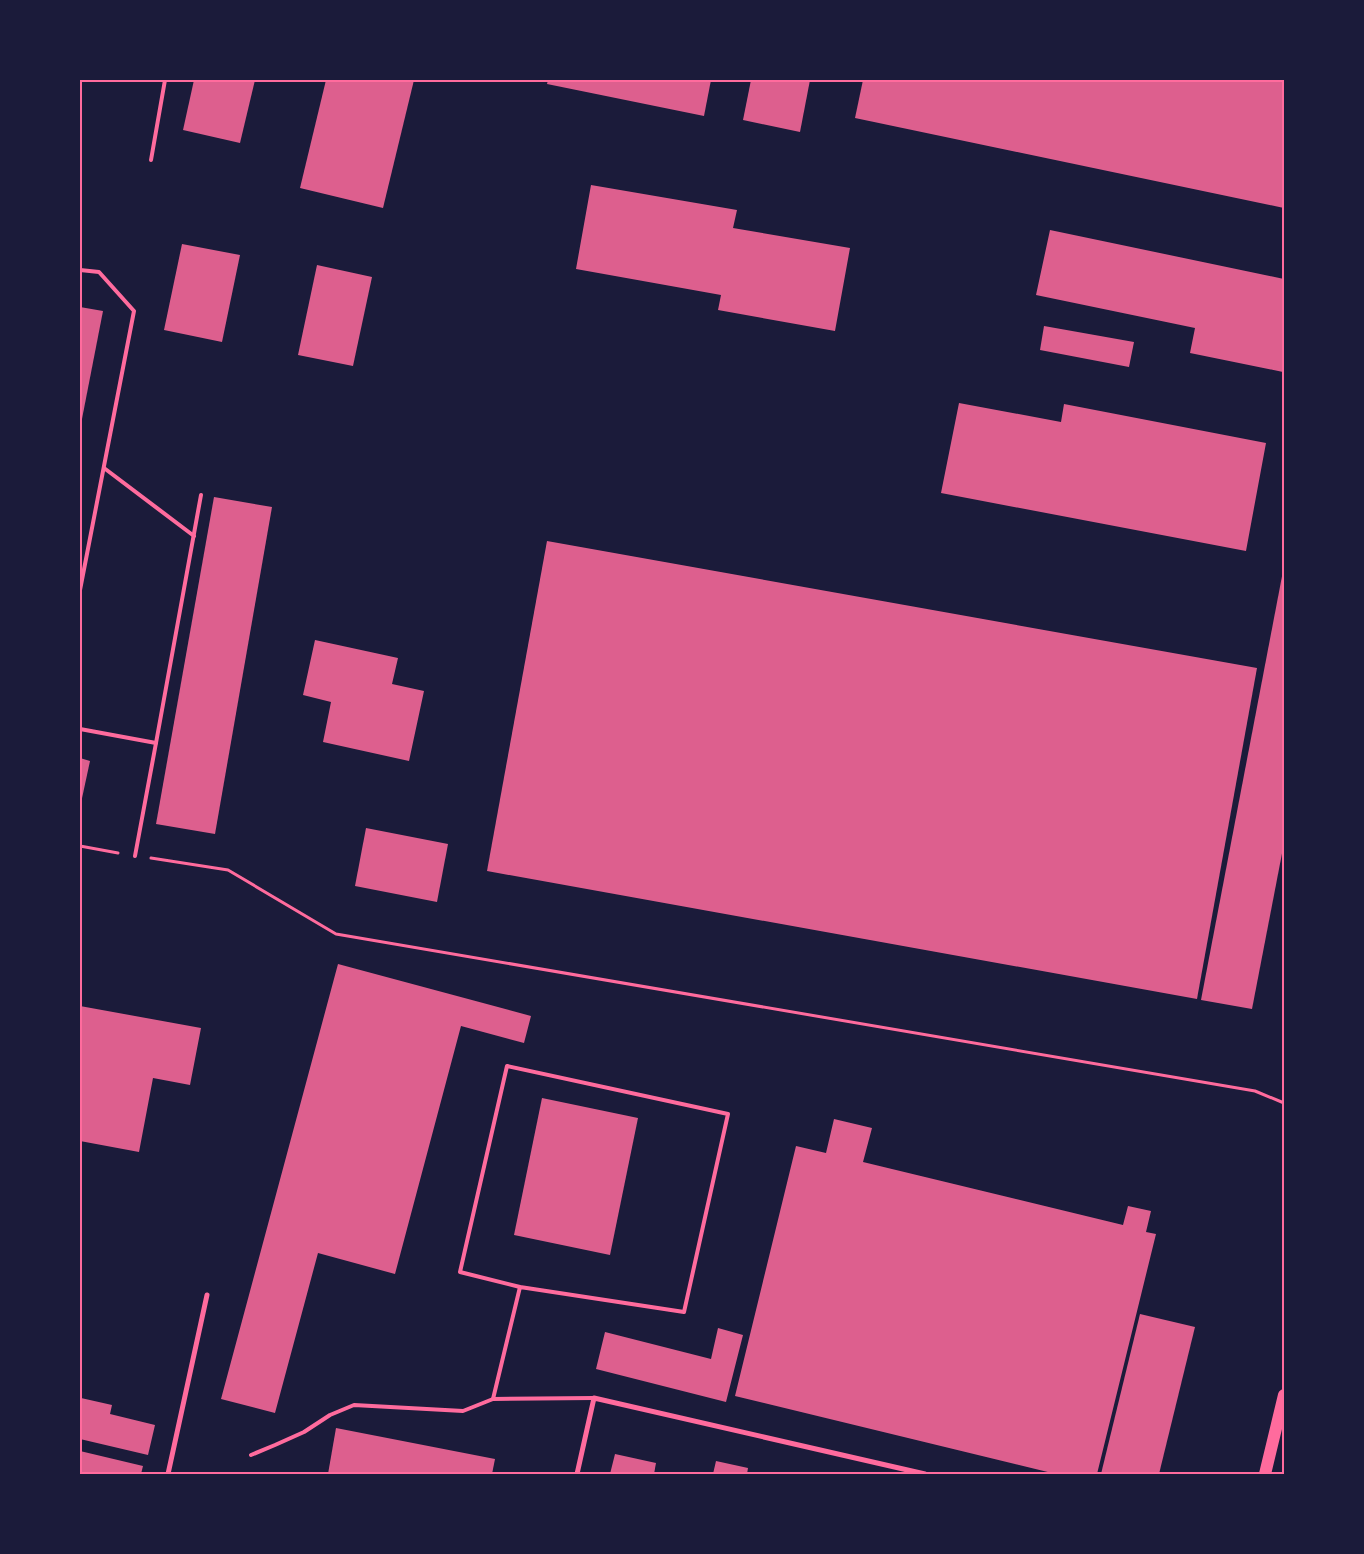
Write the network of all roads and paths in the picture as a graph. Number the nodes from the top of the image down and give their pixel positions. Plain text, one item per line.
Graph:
1 (165, 80) edge
2 (151, 160) dead end
3 (80, 270) edge
4 (104, 468) junction
5 (201, 495) dead end
6 (194, 536) junction
7 (80, 590) edge
8 (80, 728) edge
9 (156, 743) junction
10 (80, 846) edge
11 (135, 856) junction
12 (1284, 1103) edge
13 (520, 1287) junction
14 (207, 1295) dead end
15 (1284, 1395) edge
16 (594, 1398) junction
17 (493, 1399) junction
18 (251, 1454) dead end
19 (168, 1474) edge
20 (577, 1474) edge
21 (925, 1474) edge
22 (1265, 1474) edge

1 - 2 lane
3 - 4 lane
4 - 6 lane
4 - 7 lane
5 - 6 lane
6 - 9 lane
8 - 9 lane
9 - 11 lane
10 - 11 path
11 - 12 path
13 - 13 lane
13 - 17 lane
14 - 19 street
15 - 22 main road
16 - 17 lane
16 - 20 street
16 - 21 street
17 - 18 lane

